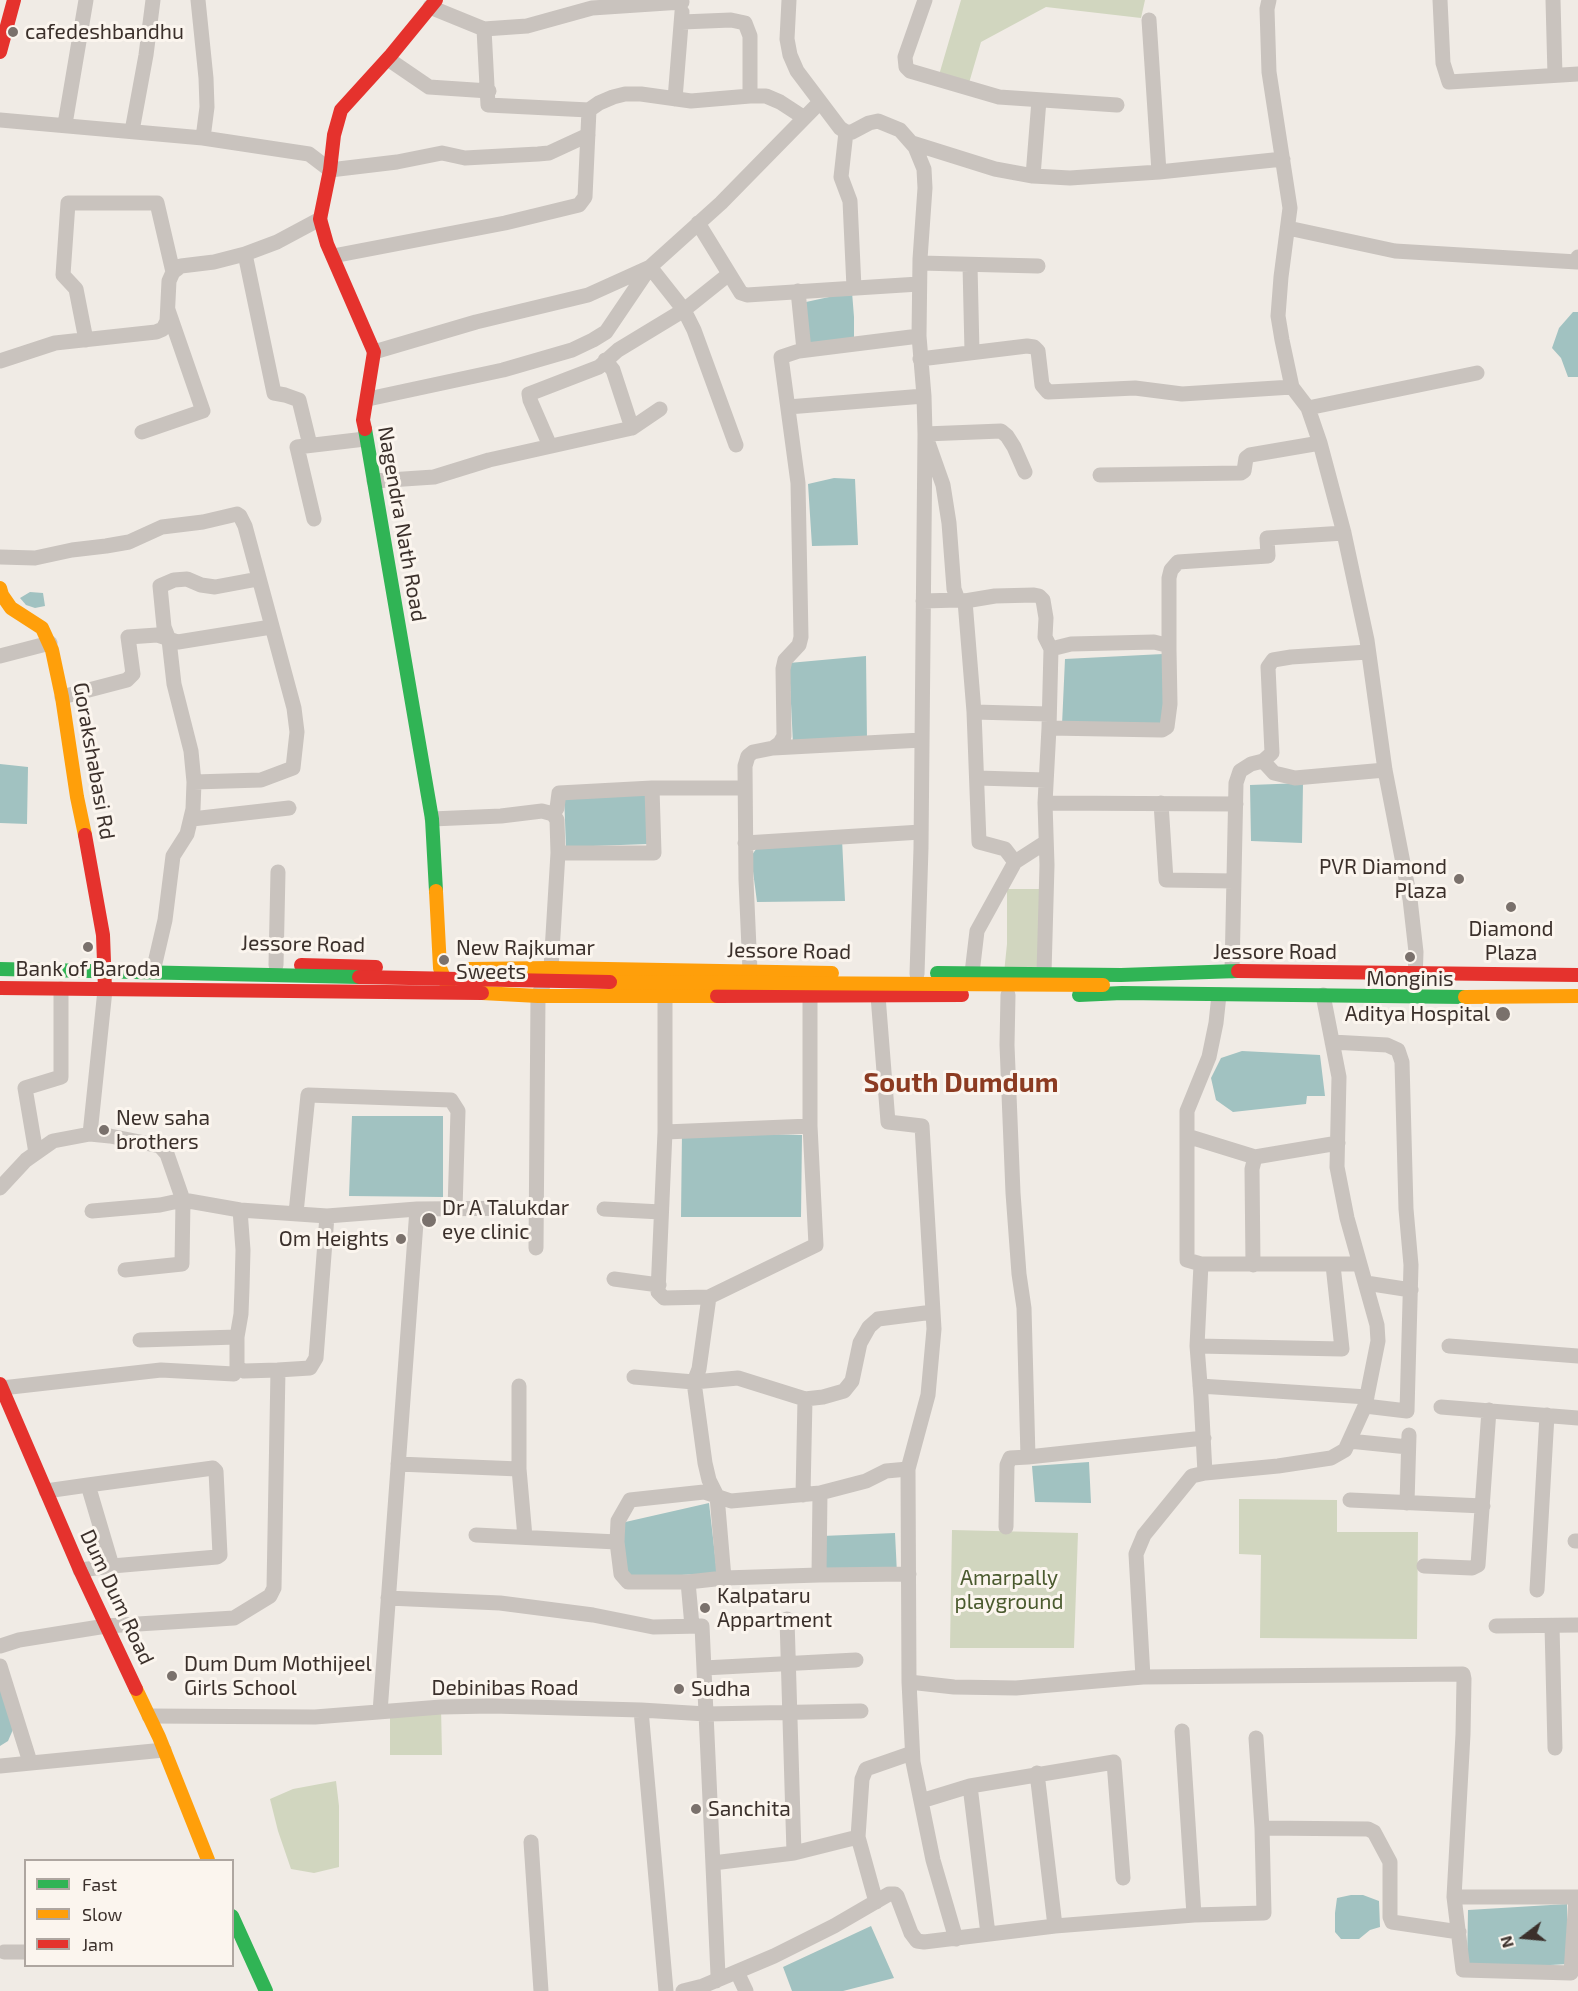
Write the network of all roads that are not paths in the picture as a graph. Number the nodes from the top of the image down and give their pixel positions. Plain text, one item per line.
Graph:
1 (14, 0) edge
2 (86, 0) edge
3 (153, 0) edge
4 (198, 0) edge
5 (789, 0) edge
6 (925, 0) edge
7 (1269, 0) edge
8 (1440, 0) edge
9 (1552, 0) edge
10 (682, 1) edge
11 (433, 3) edge
12 (1149, 20) dead end
13 (682, 22) junction
14 (484, 29) junction
15 (0, 52) edge
16 (388, 59) junction
17 (1578, 74) edge
18 (1555, 75) junction
19 (489, 91) junction
20 (750, 96) junction
21 (675, 99) junction
22 (1039, 100) junction
23 (820, 102) junction
24 (1118, 105) dead end
25 (589, 110) junction
26 (803, 117) junction
27 (0, 120) edge
28 (64, 124) junction
29 (132, 131) junction
30 (846, 132) junction
31 (588, 135) junction
32 (203, 138) junction
33 (912, 143) junction
34 (1283, 159) junction
35 (330, 170) junction
36 (1160, 172) junction
37 (1033, 176) junction
38 (320, 219) junction
39 (698, 223) junction
40 (1288, 228) junction
41 (245, 254) junction
42 (333, 256) junction
43 (1578, 261) edge
44 (920, 263) junction
45 (970, 265) junction
46 (1038, 266) dead end
47 (651, 267) junction
48 (173, 272) junction
49 (729, 274) junction
50 (919, 284) junction
51 (854, 288) junction
52 (798, 291) junction
53 (167, 307) junction
54 (684, 310) junction
55 (919, 336) junction
56 (86, 340) junction
57 (804, 350) junction
58 (375, 352) junction
59 (972, 352) junction
60 (921, 359) junction
61 (605, 360) junction
62 (0, 361) edge
63 (1477, 373) dead end
64 (1292, 387) junction
65 (924, 396) junction
66 (368, 399) junction
67 (788, 407) junction
68 (1308, 408) junction
69 (660, 409) dead end
70 (632, 428) junction
71 (142, 432) dead end
72 (925, 434) junction
73 (365, 439) junction
74 (1320, 443) junction
75 (310, 445) junction
76 (736, 445) dead end
77 (550, 446) junction
78 (1025, 472) dead end
79 (1100, 475) dead end
80 (374, 481) junction
81 (314, 519) dead end
82 (1344, 533) junction
83 (0, 557) edge
84 (258, 579) junction
85 (0, 588) edge
86 (923, 601) junction
87 (961, 601) junction
88 (271, 627) junction
89 (169, 640) junction
90 (50, 643) junction
91 (1051, 649) junction
92 (1169, 650) junction
93 (1368, 652) junction
94 (0, 656) edge
95 (62, 697) junction
96 (974, 712) junction
97 (1049, 721) junction
98 (922, 740) junction
99 (773, 748) junction
100 (1263, 761) junction
101 (1385, 770) junction
102 (977, 778) junction
103 (1046, 780) junction
104 (194, 783) junction
105 (652, 788) junction
106 (745, 788) junction
107 (1045, 803) junction
108 (1161, 803) junction
109 (1236, 804) junction
110 (289, 808) dead end
111 (553, 814) junction
112 (192, 819) junction
113 (432, 819) junction
114 (921, 832) junction
115 (1046, 842) junction
116 (745, 843) junction
117 (558, 853) junction
118 (1015, 862) junction
119 (278, 872) dead end
120 (1234, 881) junction
121 (0, 960) edge
122 (104, 962) junction
123 (155, 963) junction
124 (276, 965) junction
125 (440, 968) junction
126 (551, 968) junction
127 (0, 969) edge
128 (750, 971) junction
129 (1232, 971) junction
130 (972, 973) junction
131 (917, 974) junction
132 (1044, 974) junction
133 (1416, 974) junction
134 (1121, 975) junction
135 (1578, 975) edge
136 (1103, 985) junction
137 (0, 988) edge
138 (61, 989) junction
139 (105, 990) junction
140 (450, 992) junction
141 (1122, 993) junction
142 (1008, 995) junction
143 (1219, 995) junction
144 (1323, 995) junction
145 (538, 996) junction
146 (665, 996) junction
147 (810, 996) junction
148 (878, 996) junction
149 (1578, 996) edge
150 (1414, 997) junction
151 (1332, 1042) junction
152 (810, 1126) junction
153 (665, 1132) junction
154 (90, 1134) junction
155 (1187, 1136) junction
156 (1338, 1143) junction
157 (36, 1153) junction
158 (1255, 1157) junction
159 (0, 1188) edge
160 (183, 1200) junction
161 (535, 1208) junction
162 (417, 1209) junction
163 (455, 1209) junction
164 (604, 1209) dead end
165 (240, 1210) junction
166 (92, 1211) dead end
167 (296, 1212) junction
168 (661, 1212) junction
169 (327, 1216) junction
170 (536, 1248) dead end
171 (1201, 1264) junction
172 (1360, 1264) junction
173 (1253, 1265) junction
174 (1333, 1265) junction
175 (125, 1270) dead end
176 (614, 1279) dead end
177 (1365, 1283) junction
178 (658, 1284) junction
179 (1411, 1290) junction
180 (709, 1297) junction
181 (933, 1312) junction
182 (237, 1337) junction
183 (140, 1341) dead end
184 (1197, 1346) junction
185 (1449, 1346) dead end
186 (1578, 1356) edge
187 (278, 1370) junction
188 (234, 1374) dead end
189 (634, 1377) dead end
190 (694, 1382) junction
191 (1, 1386) edge
192 (519, 1386) dead end
193 (1200, 1386) junction
194 (805, 1399) junction
195 (1366, 1402) junction
196 (1441, 1407) dead end
197 (1489, 1410) junction
198 (1546, 1415) junction
199 (1578, 1418) edge
200 (1203, 1438) junction
201 (1349, 1442) junction
202 (1028, 1457) junction
203 (398, 1464) junction
204 (519, 1469) junction
205 (908, 1469) junction
206 (1205, 1473) junction
207 (88, 1485) junction
208 (46, 1491) junction
209 (820, 1493) junction
210 (803, 1495) junction
211 (717, 1496) junction
212 (1350, 1500) dead end
213 (1407, 1503) junction
214 (1483, 1506) junction
215 (1006, 1527) dead end
216 (476, 1535) dead end
217 (525, 1537) junction
218 (617, 1542) junction
219 (112, 1566) junction
220 (1424, 1566) dead end
221 (81, 1570) junction
222 (909, 1574) junction
223 (819, 1575) junction
224 (724, 1578) junction
225 (688, 1581) junction
226 (1537, 1590) dead end
227 (388, 1598) junction
228 (787, 1618) dead end
229 (1578, 1625) edge
230 (106, 1626) junction
231 (692, 1626) junction
232 (1496, 1626) dead end
233 (1552, 1626) junction
234 (0, 1646) edge
235 (856, 1660) dead end
236 (788, 1663) junction
237 (0, 1666) edge
238 (704, 1668) junction
239 (1143, 1677) junction
240 (909, 1683) junction
241 (641, 1710) junction
242 (861, 1711) dead end
243 (380, 1712) junction
244 (790, 1713) junction
245 (706, 1714) junction
246 (149, 1716) junction
247 (1182, 1731) dead end
248 (1256, 1738) dead end
249 (1555, 1748) dead end
250 (164, 1750) junction
251 (912, 1753) junction
252 (30, 1762) junction
253 (0, 1766) edge
254 (1037, 1773) junction
255 (970, 1786) junction
256 (921, 1801) junction
257 (1262, 1828) junction
258 (858, 1837) junction
259 (531, 1842) dead end
260 (794, 1854) junction
261 (208, 1859) edge
262 (713, 1863) junction
263 (1123, 1878) dead end
264 (1454, 1897) junction
265 (1577, 1897) edge
266 (876, 1902) junction
267 (1194, 1915) junction
268 (234, 1920) edge
269 (1055, 1926) junction
270 (1459, 1932) junction
271 (988, 1934) junction
272 (956, 1939) junction
273 (4, 1952) dead end
274 (24, 1952) edge
275 (737, 1972) junction
276 (1575, 1972) edge
277 (716, 1981) junction
278 (266, 1991) edge
279 (541, 1991) edge
280 (666, 1991) edge
281 (683, 1991) edge
282 (746, 1991) edge

1 - 15 main road
2 - 28 street
3 - 29 street
4 - 32 street
5 - 23 street
6 - 22 street
7 - 34 street
8 - 18 street
9 - 18 street
10 - 13 street
10 - 14 street
11 - 14 street
11 - 16 main road
12 - 36 street
13 - 20 street
13 - 21 street
14 - 19 street
16 - 19 street
16 - 35 main road
17 - 18 street
19 - 25 street
20 - 21 street
20 - 26 street
21 - 25 street
22 - 24 street
22 - 37 street
23 - 26 street
23 - 30 street
25 - 31 street
26 - 39 street
27 - 28 street
28 - 29 street
29 - 32 street
30 - 33 street
30 - 51 street
31 - 35 street
31 - 42 street
32 - 35 street
33 - 37 street
33 - 44 street
34 - 36 street
34 - 40 street
35 - 38 main road
36 - 37 street
38 - 41 street
38 - 42 main road
39 - 47 street
39 - 49 street
40 - 43 street
40 - 64 street
41 - 48 street
41 - 75 street
42 - 58 main road
44 - 45 street
44 - 50 street
45 - 46 street
45 - 59 street
47 - 54 street
47 - 58 street
47 - 66 street
48 - 53 street
48 - 56 street
49 - 52 street
49 - 54 street
50 - 51 street
50 - 55 street
51 - 52 street
52 - 57 street
53 - 56 street
53 - 71 street
54 - 61 street
54 - 76 street
55 - 57 street
55 - 60 street
56 - 62 street
57 - 67 street
58 - 66 main road, Nagendra Nath Road
59 - 60 street
59 - 64 street
60 - 65 street
61 - 70 street
61 - 77 street
63 - 68 street
64 - 68 street
65 - 67 street
65 - 72 street
66 - 73 main road, Nagendra Nath Road
67 - 99 street
68 - 74 street
69 - 70 street
70 - 77 street
72 - 78 street
72 - 86 street
72 - 87 street
73 - 75 street
73 - 80 main road, Nagendra Nath Road
74 - 79 street
74 - 82 street
75 - 81 street
77 - 80 street
80 - 113 main road, Nagendra Nath Road
82 - 92 street
82 - 93 street
83 - 84 street
84 - 88 street
84 - 89 street
85 - 90 main road, Gorakshabasi Rd
86 - 87 street
86 - 98 street
87 - 91 street
87 - 96 street
88 - 89 street
88 - 104 street
89 - 95 street
89 - 104 street
90 - 94 street
90 - 95 main road, Gorakshabasi Rd
91 - 92 street
91 - 97 street
92 - 97 street
93 - 100 street
93 - 101 street
95 - 122 main road, Gorakshabasi Rd
96 - 97 street
96 - 102 street
97 - 103 street
98 - 99 street
98 - 114 street
99 - 106 street
100 - 101 street
100 - 109 street
101 - 133 street
102 - 103 street
102 - 118 street
103 - 107 street
104 - 112 street
105 - 106 street
105 - 111 street
105 - 117 street
106 - 116 street
107 - 108 street
107 - 115 street
108 - 109 street
108 - 120 street
109 - 120 street
110 - 112 street
111 - 113 street
111 - 117 street
112 - 123 street
113 - 125 main road, Nagendra Nath Road
114 - 116 street
114 - 131 street
115 - 118 street
115 - 132 street
116 - 128 street
117 - 126 street
118 - 130 street
119 - 124 street
120 - 129 street
121 - 122 main road, Jessore Road
122 - 123 main road, Jessore Road
122 - 139 main road, Gorakshabasi Rd
123 - 124 main road, Jessore Road
124 - 125 main road, Jessore Road
125 - 126 main road, Jessore Road
125 - 140 main road, Nagendra Nath Road
126 - 128 main road, Jessore Road
126 - 145 street
127 - 136 main road, bridge
128 - 131 main road, Jessore Road
129 - 133 main road, Jessore Road
129 - 134 main road, Jessore Road
130 - 131 main road, Jessore Road
130 - 132 main road, Jessore Road
132 - 134 main road, Jessore Road
133 - 135 main road, Jessore Road
133 - 150 street
134 - 136 main road
136 - 141 main road
137 - 138 main road, Jessore Road
138 - 139 main road, Jessore Road
138 - 157 street
139 - 140 main road, Jessore Road
139 - 154 street
140 - 145 main road, Jessore Road
141 - 142 main road, Jessore Road
141 - 143 main road, Jessore Road
142 - 148 main road, Jessore Road
142 - 202 street
143 - 144 main road, Jessore Road
143 - 155 street
144 - 150 main road, Jessore Road
144 - 151 street
145 - 146 main road, Jessore Road
145 - 161 street
146 - 147 main road, Jessore Road
146 - 153 street
147 - 148 main road, Jessore Road
147 - 152 street
148 - 181 street
149 - 150 main road, Jessore Road
151 - 156 street
151 - 179 street
152 - 153 street
152 - 180 street
153 - 168 street
154 - 157 street
154 - 160 street
155 - 158 street
155 - 171 street
156 - 158 street
156 - 172 street
157 - 159 street
158 - 173 street
160 - 165 street
160 - 166 street
160 - 175 street
161 - 163 street
161 - 170 street
162 - 163 street
162 - 169 street
162 - 203 street
163 - 167 street
164 - 168 street
165 - 167 street
165 - 182 street
167 - 169 street
168 - 178 street
169 - 187 street
171 - 173 street
171 - 184 street
172 - 174 street
172 - 177 street
173 - 174 street
174 - 184 street
176 - 178 street
177 - 179 street
177 - 195 street
178 - 180 street
179 - 195 street
180 - 190 street
181 - 194 street
181 - 205 street
182 - 183 street
182 - 187 street
184 - 193 street
185 - 186 street
187 - 230 street
188 - 191 street
189 - 190 street
190 - 194 street
190 - 211 street
191 - 208 main road, Dum Dum Road
192 - 204 street
193 - 195 street
193 - 200 street
194 - 210 street
195 - 201 street
196 - 197 street
197 - 198 street
197 - 214 street
198 - 199 street
198 - 226 street
200 - 202 street
200 - 206 street
201 - 206 street
201 - 213 street
202 - 215 street
203 - 204 street
203 - 227 street
204 - 217 street
205 - 209 street
205 - 222 street
206 - 239 street
207 - 208 street
207 - 219 street
207 - 219 street
208 - 221 main road, Dum Dum Road
209 - 210 street
209 - 223 street
210 - 211 street
211 - 218 street
211 - 224 street
212 - 213 street
213 - 214 street
214 - 220 street
216 - 217 street
217 - 218 street
218 - 225 street
219 - 221 street
221 - 230 main road, Dum Dum Road
222 - 223 street
222 - 240 street
223 - 224 street
224 - 225 street
225 - 231 street
227 - 231 street
227 - 243 street
228 - 236 street
229 - 233 street
230 - 234 street
230 - 246 main road, Dum Dum Road
231 - 238 street
232 - 233 street
233 - 249 street
235 - 236 street
236 - 238 street
236 - 244 street
237 - 252 street
238 - 245 street
239 - 240 street
239 - 264 street
240 - 251 street
241 - 243 street, Debinibas Road
241 - 245 street, Debinibas Road
241 - 280 street
242 - 244 street, Debinibas Road
243 - 246 street, Debinibas Road
244 - 245 street, Debinibas Road
244 - 260 street
245 - 262 street
246 - 250 main road, Dum Dum Road
247 - 267 street
248 - 257 street
250 - 252 street
250 - 261 main road, Dum Dum Road
251 - 256 street
251 - 258 street
252 - 253 street
254 - 255 street
254 - 263 street
254 - 269 street
255 - 256 street
255 - 271 street
256 - 272 street
257 - 267 street
257 - 270 street
258 - 260 street
258 - 266 street
259 - 279 street
260 - 262 street
262 - 277 street
264 - 265 street
264 - 270 street
265 - 276 street
266 - 272 street
266 - 275 street
267 - 269 street
268 - 278 main road
269 - 271 street
270 - 276 street
271 - 272 street
273 - 274 street
275 - 277 street
275 - 282 street
277 - 281 street

